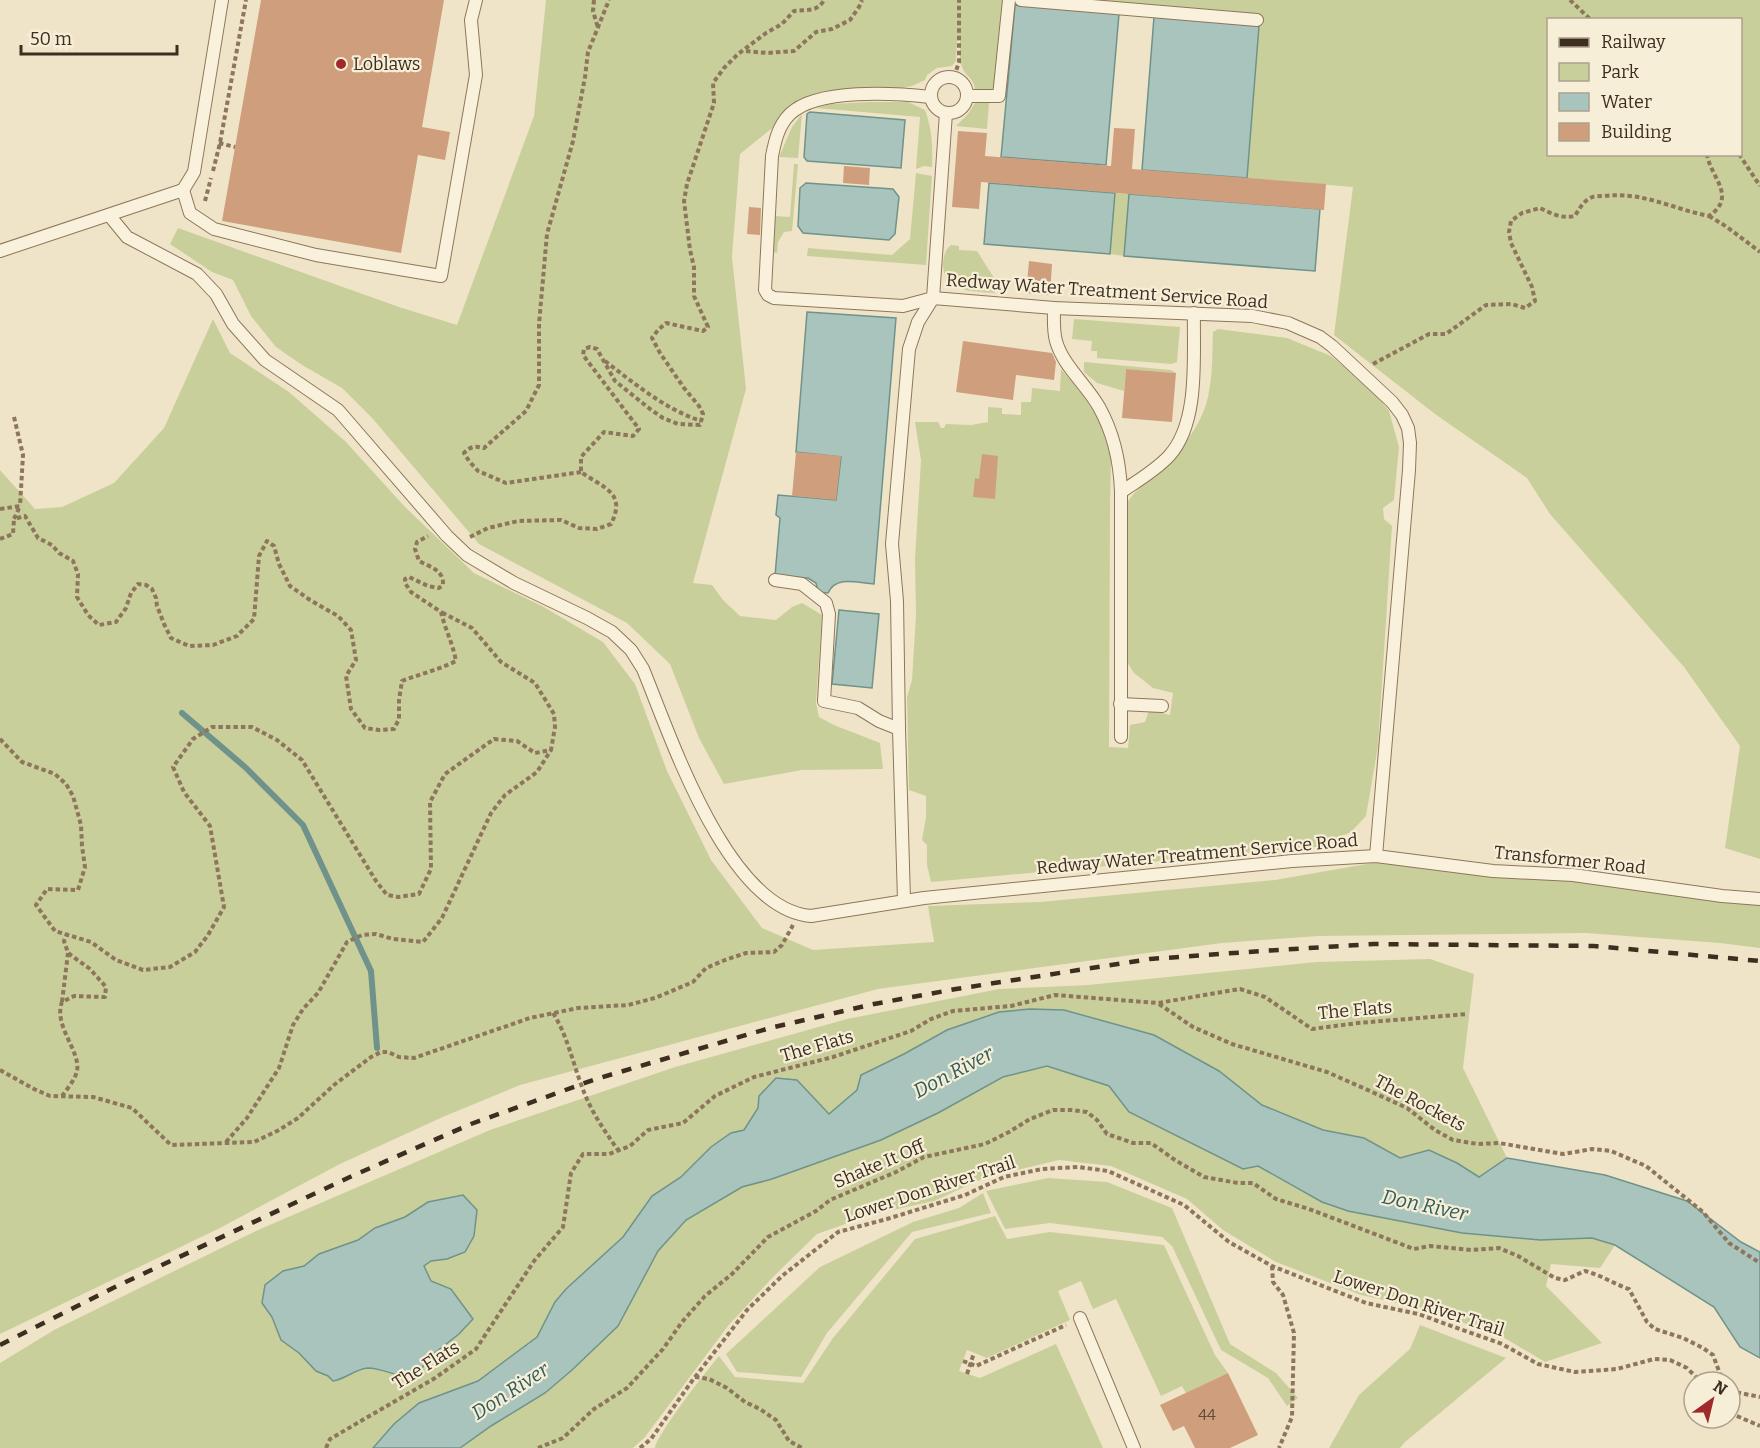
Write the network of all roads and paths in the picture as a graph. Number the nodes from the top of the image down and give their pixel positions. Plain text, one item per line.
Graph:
1 (222, 0) edge
2 (246, 0) edge
3 (476, 0) edge
4 (594, 0) edge
5 (609, 0) edge
6 (824, 0) edge
7 (862, 0) edge
8 (959, 0) edge
9 (1009, 0) edge
10 (1021, 0) edge
11 (1570, 0) edge
12 (1589, 18) edge
13 (1257, 20) dead end
14 (598, 29) junction
15 (745, 51) junction
16 (954, 77) junction
17 (967, 96) junction
18 (930, 97) junction
19 (946, 113) junction
20 (200, 138) junction
21 (220, 143) junction
22 (235, 147) dead end
23 (1708, 156) edge
24 (1740, 156) edge
25 (1760, 186) edge
26 (183, 190) junction
27 (205, 201) dead end
28 (109, 215) junction
29 (1709, 216) junction
30 (0, 251) edge
31 (1760, 252) edge
32 (933, 298) junction
33 (1054, 308) junction
34 (1194, 313) junction
35 (603, 358) junction
36 (1360, 373) junction
37 (14, 417) dead end
38 (701, 421) junction
39 (581, 472) junction
40 (1121, 492) junction
41 (20, 506) junction
42 (0, 509) edge
43 (14, 519) junction
44 (438, 526) junction
45 (0, 539) edge
46 (456, 544) junction
47 (775, 580) dead end
48 (441, 612) junction
49 (1120, 704) junction
50 (1162, 706) dead end
51 (899, 729) junction
52 (1121, 737) dead end
53 (0, 739) edge
54 (551, 750) junction
55 (1376, 856) junction
56 (1760, 899) edge
57 (904, 900) junction
58 (799, 915) junction
59 (67, 934) junction
60 (68, 953) junction
61 (62, 1002) junction
62 (1158, 1003) junction
63 (554, 1013) junction
64 (1468, 1014) dead end
65 (0, 1070) edge
66 (62, 1096) junction
67 (226, 1142) junction
68 (618, 1150) junction
69 (1760, 1263) edge
70 (1272, 1266) junction
71 (1080, 1318) joint
72 (974, 1353) dead end
73 (963, 1361) dead end
74 (970, 1364) junction
75 (1689, 1370) edge
76 (1719, 1370) edge
77 (967, 1374) dead end
78 (695, 1377) junction
79 (1742, 1393) edge
80 (1760, 1396) edge
81 (1742, 1418) edge
82 (1760, 1426) edge
83 (651, 1439) junction
84 (326, 1448) edge
85 (537, 1448) edge
86 (640, 1448) edge
87 (649, 1448) edge
88 (802, 1448) edge
89 (1134, 1448) edge
90 (1280, 1448) edge

1 - 20 lane
2 - 21 path
3 - 26 lane
4 - 14 path
5 - 14 path
6 - 15 path
7 - 15 path
8 - 16 path
9 - 17 lane
10 - 13 lane
11 - 12 path
14 - 39 path
15 - 38 path
16 - 17 lane
16 - 18 lane
17 - 19 lane
18 - 19 lane
18 - 32 lane
19 - 32 lane
20 - 21 path
20 - 26 lane
21 - 22 path
21 - 27 path
23 - 29 path
24 - 25 path
26 - 28 lane
28 - 30 lane
28 - 44 lane
29 - 31 path
29 - 36 path
32 - 33 lane, Redway Water Treatment Service Road
32 - 51 lane, Redway Water Treatment Service Road
33 - 34 lane, Redway Water Treatment Service Road
33 - 40 lane
34 - 36 lane, Redway Water Treatment Service Road
34 - 40 lane
35 - 38 path
35 - 38 path
35 - 39 path
36 - 55 lane, Redway Water Treatment Service Road
37 - 41 path
39 - 46 path
40 - 49 lane
41 - 42 path
41 - 43 path
43 - 45 path
43 - 48 path
44 - 46 lane
44 - 48 path
46 - 58 lane
47 - 51 lane
48 - 54 path
49 - 50 lane
49 - 52 lane
51 - 57 lane, Redway Water Treatment Service Road
53 - 59 path
54 - 59 path
54 - 67 path
55 - 56 lane, Transformer Road
55 - 57 lane, Redway Water Treatment Service Road
57 - 58 lane, Redway Water Treatment Service Road
58 - 63 path
59 - 60 path
60 - 61 path
60 - 61 path
61 - 66 path
62 - 64 path, The Flats
62 - 68 path, The Flats
62 - 69 path, The Rockets
63 - 67 path
63 - 68 path
65 - 66 path
66 - 67 path
68 - 84 path, The Flats
70 - 75 path, Lower Don River Trail
70 - 78 path, Lower Don River Trail
70 - 90 path
71 - 74 path
71 - 89 lane
72 - 74 path
73 - 74 path
74 - 77 path
76 - 85 path, Shake It Off
78 - 83 path, Lower Don River Trail
78 - 88 path
79 - 80 path
81 - 82 path
83 - 86 path, Lower Don River Trail
83 - 87 path

